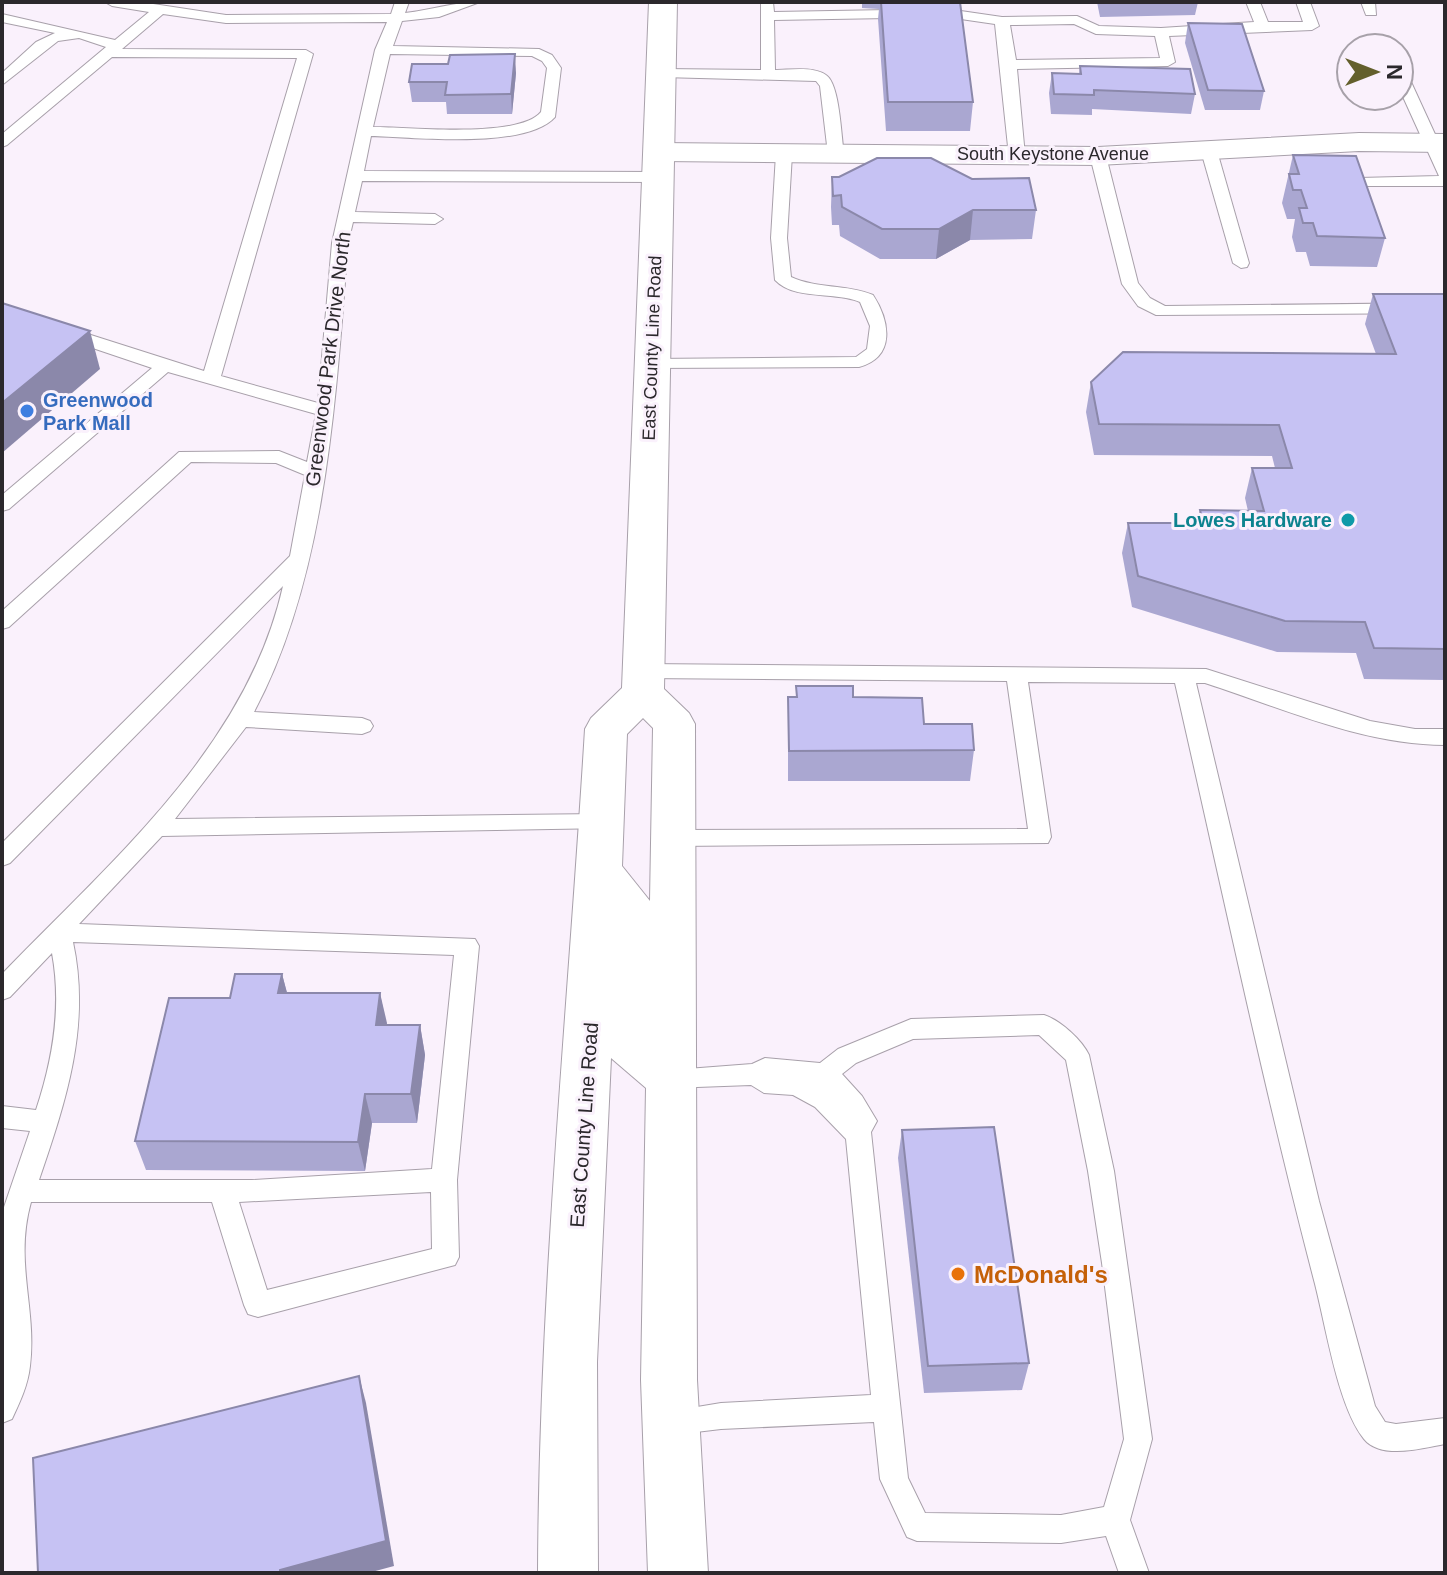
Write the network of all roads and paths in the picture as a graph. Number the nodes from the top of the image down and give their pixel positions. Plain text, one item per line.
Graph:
1 (112, 2) edge
2 (402, 2) edge
3 (473, 2) edge
4 (663, 2) edge
5 (1074, 2) edge
6 (1253, 2) edge
7 (1303, 2) edge
8 (767, 9) edge
9 (158, 11) junction
10 (2, 18) edge
11 (394, 18) junction
12 (1077, 20) junction
13 (1002, 21) junction
14 (1262, 26) junction
15 (74, 32) junction
16 (1161, 32) junction
17 (112, 49) junction
18 (382, 50) junction
19 (1009, 65) junction
20 (662, 73) junction
21 (768, 74) junction
22 (2, 81) edge
23 (1415, 101) edge
24 (364, 131) junction
25 (2, 142) edge
26 (1438, 143) edge
27 (1209, 151) junction
28 (784, 154) junction
29 (836, 154) junction
30 (1017, 156) junction
31 (1098, 156) junction
32 (660, 164) junction
33 (1445, 173) edge
34 (354, 176) junction
35 (1445, 181) edge
36 (1359, 183) edge
37 (345, 217) junction
38 (435, 219) dead end
39 (1241, 263) dead end
40 (1445, 308) edge
41 (53, 329) edge
42 (651, 364) junction
43 (165, 366) junction
44 (211, 379) junction
45 (326, 411) junction
46 (316, 473) junction
47 (2, 505) edge
48 (299, 558) junction
49 (2, 622) edge
50 (1017, 675) junction
51 (1184, 675) junction
52 (643, 682) junction
53 (240, 719) junction
54 (362, 726) dead end
55 (1445, 737) edge
56 (602, 822) junction
57 (156, 828) junction
58 (672, 838) junction
59 (2, 857) edge
60 (600, 872) junction
61 (59, 932) junction
62 (2, 990) edge
63 (825, 1073) junction
64 (757, 1074) junction
65 (670, 1078) junction
66 (2, 1117) edge
67 (45, 1122) junction
68 (858, 1131) junction
69 (444, 1180) junction
70 (22, 1191) junction
71 (222, 1191) junction
72 (9, 1216) edge
73 (6, 1277) edge
74 (887, 1408) junction
75 (2, 1410) edge
76 (670, 1422) junction
77 (1445, 1431) edge
78 (1115, 1520) junction
79 (568, 1573) edge
80 (678, 1573) edge
81 (1134, 1573) edge

1 - 9 lane
2 - 11 lane, Greenwood Park Drive North
3 - 11 lane
4 - 20 main road, East County Line Road
5 - 12 lane
6 - 14 lane
7 - 14 lane
8 - 13 lane
8 - 21 lane
9 - 11 lane
9 - 17 lane
10 - 15 lane
11 - 18 lane, Greenwood Park Drive North
12 - 13 lane
12 - 16 lane
13 - 19 lane
14 - 16 lane
15 - 17 lane
15 - 22 lane
16 - 19 lane
17 - 25 lane
17 - 44 lane
18 - 24 lane, Greenwood Park Drive North
18 - 24 lane
19 - 30 lane
20 - 21 lane
20 - 32 main road, East County Line Road
21 - 29 lane
23 - 26 lane
24 - 34 lane, Greenwood Park Drive North
26 - 27 main road, South Keystone Avenue
26 - 33 lane
27 - 31 main road, South Keystone Avenue
27 - 39 lane
28 - 29 main road, South Keystone Avenue
28 - 32 main road, South Keystone Avenue
28 - 42 lane
29 - 30 main road, South Keystone Avenue
30 - 31 main road, South Keystone Avenue
31 - 40 lane
32 - 34 lane
32 - 42 main road, East County Line Road
34 - 37 lane, Greenwood Park Drive North
35 - 36 lane
37 - 38 lane
37 - 45 lane, Greenwood Park Drive North
41 - 43 lane
42 - 52 main road, East County Line Road
43 - 44 lane
43 - 47 lane
44 - 45 lane
45 - 46 lane, Greenwood Park Drive North
46 - 48 lane, Greenwood Park Drive North
46 - 49 lane
48 - 53 lane, Greenwood Park Drive North
48 - 59 lane
50 - 51 lane
50 - 52 lane
50 - 58 lane
51 - 55 lane
51 - 77 lane
52 - 56 main road, East County Line Road
52 - 58 main road
53 - 54 lane
53 - 57 lane, Greenwood Park Drive North
56 - 57 lane
56 - 60 main road, East County Line Road
57 - 61 lane, Greenwood Park Drive North
58 - 65 main road
60 - 65 main road
60 - 79 main road, East County Line Road
61 - 62 lane, Greenwood Park Drive North
61 - 67 lane
61 - 69 lane
63 - 64 lane
63 - 68 lane
63 - 78 lane
64 - 65 lane
64 - 68 lane
65 - 76 main road
66 - 67 lane
67 - 70 lane
68 - 74 lane
69 - 71 lane
69 - 71 lane
70 - 71 lane
70 - 72 lane
72 - 73 lane
73 - 75 lane
74 - 76 lane
74 - 78 lane
76 - 80 main road
78 - 81 lane

